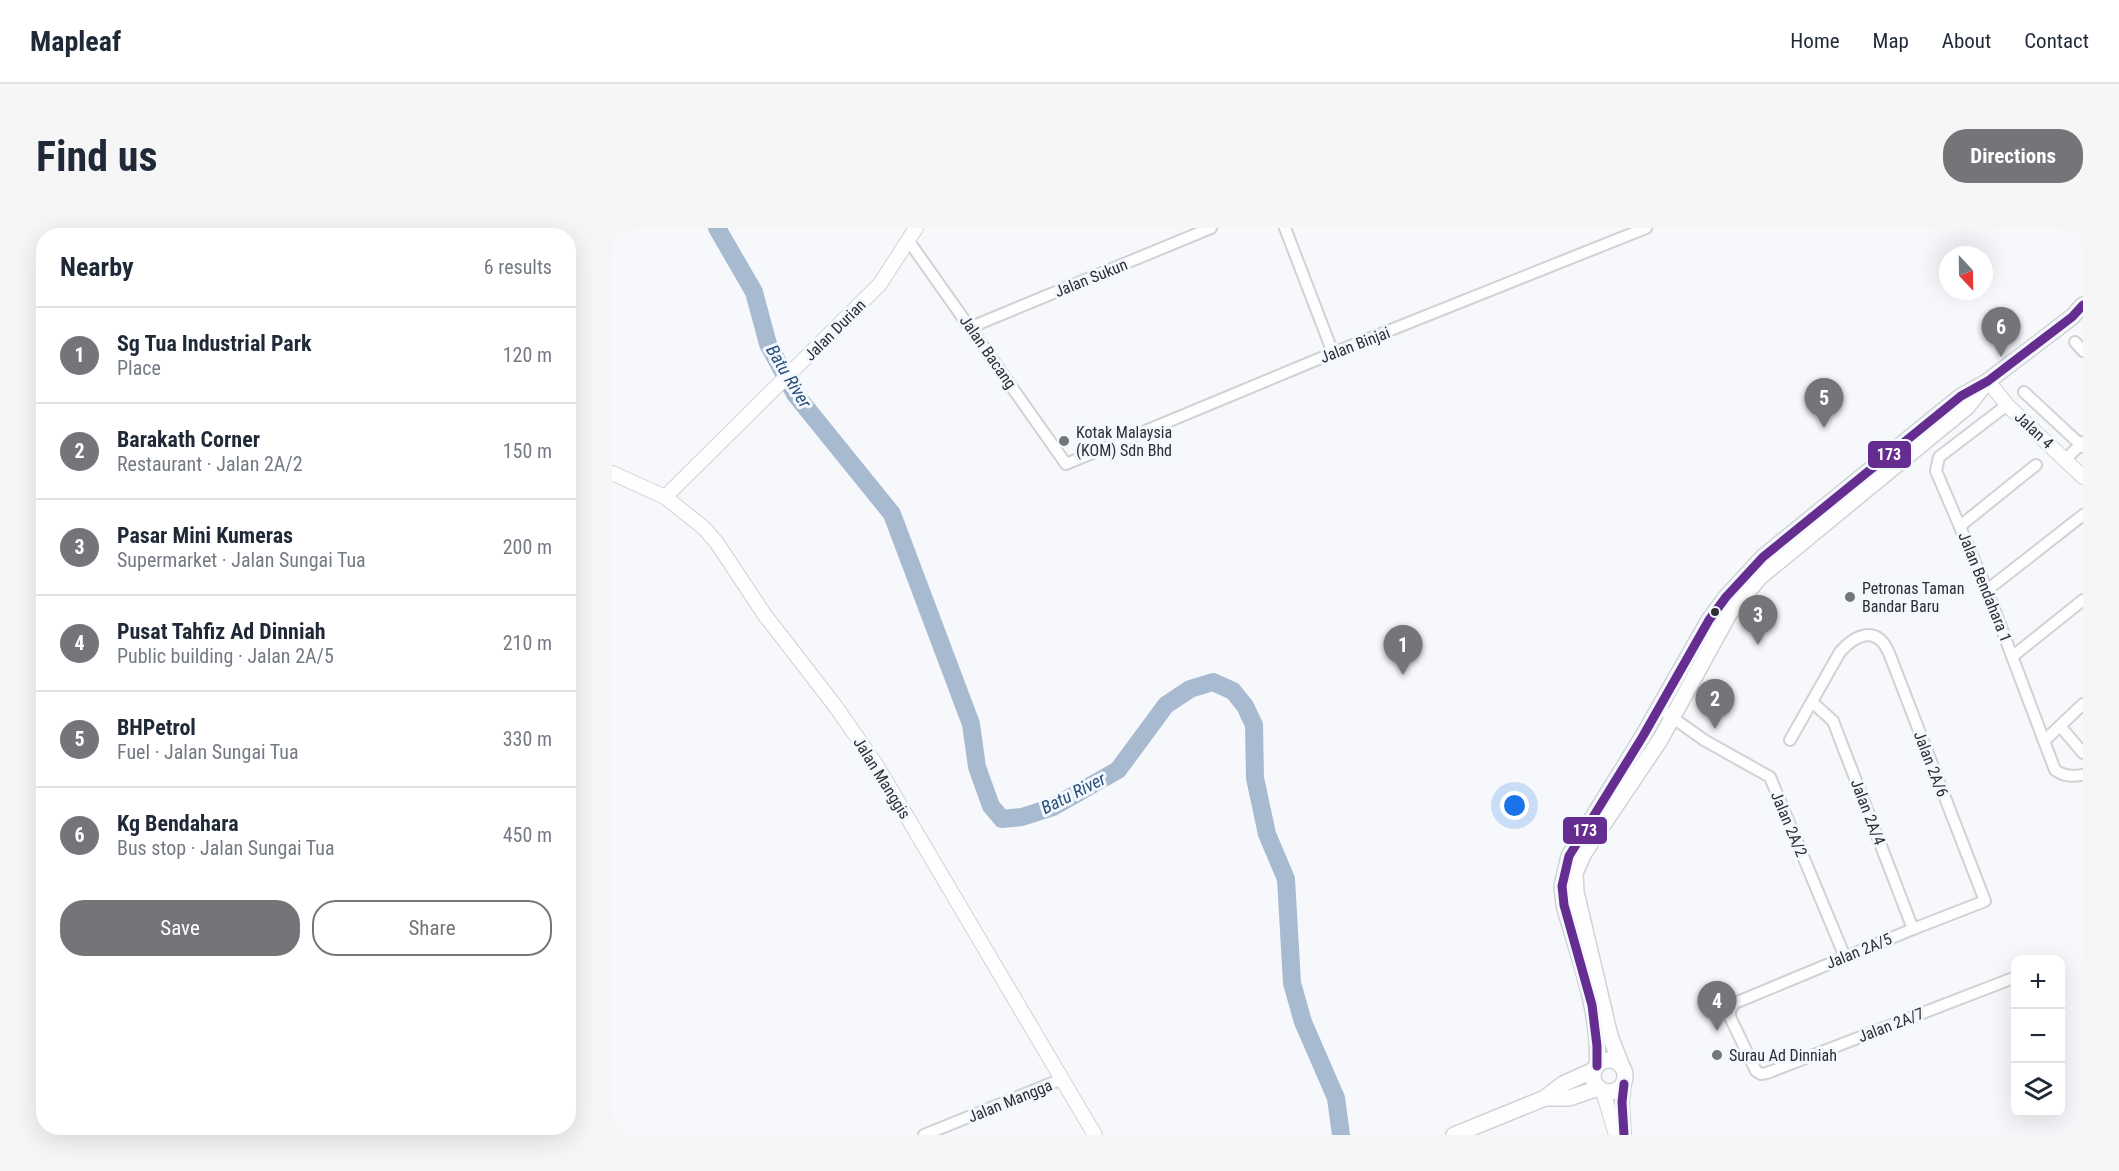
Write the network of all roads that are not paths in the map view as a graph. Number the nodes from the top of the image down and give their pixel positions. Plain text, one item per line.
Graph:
1 (916, 228) edge
2 (1211, 228) edge
3 (1285, 228) edge
4 (1646, 228) edge
5 (908, 240) junction
6 (2083, 304) edge
7 (971, 327) junction
8 (2075, 342) dead end
9 (2083, 351) edge
10 (1333, 353) junction
11 (1988, 381) junction
12 (2024, 392) dead end
13 (2007, 405) junction
14 (2082, 445) edge
15 (2066, 459) junction
16 (1066, 464) joint
17 (2036, 465) dead end
18 (612, 473) edge
19 (2083, 477) edge
20 (665, 497) junction
21 (2083, 515) edge
22 (1960, 526) junction
23 (1987, 590) junction
24 (2082, 604) edge
25 (2013, 656) junction
26 (1812, 702) junction
27 (2083, 704) edge
28 (1662, 718) junction
29 (2060, 726) junction
30 (1790, 740) dead end
31 (2044, 741) junction
32 (2083, 753) edge
33 (2083, 776) edge
34 (1984, 901) joint
35 (1913, 929) junction
36 (1845, 957) junction
37 (2011, 979) edge
38 (1621, 1064) junction
39 (1596, 1068) junction
40 (1767, 1073) joint
41 (1062, 1079) junction
42 (1624, 1084) junction
43 (1601, 1090) junction
44 (1545, 1098) junction
45 (924, 1135) edge
46 (1095, 1135) edge
47 (1454, 1135) edge
48 (1616, 1135) edge
49 (1624, 1135) edge

1 - 5 street, Jalan Durian
2 - 7 street, Jalan Sukun
3 - 10 street
4 - 10 street, Jalan Binjai
5 - 7 street, Jalan Bacang
5 - 20 street, Jalan Durian
6 - 11 main road
7 - 16 street, Jalan Bacang
8 - 9 street
10 - 16 street, Jalan Binjai
11 - 13 street, Jalan 4
11 - 28 main road
12 - 14 street
13 - 15 street, Jalan 4
13 - 22 street, Jalan Bendahara 1
14 - 15 street
15 - 19 street, Jalan 4
17 - 22 street
18 - 20 street, Jalan Manggis
20 - 41 street, Jalan Manggis
21 - 23 street
22 - 23 street, Jalan Bendahara 1
23 - 25 street, Jalan Bendahara 1
24 - 25 street
25 - 31 street, Jalan Bendahara 1
26 - 30 street
26 - 34 street, Jalan 2A/6
26 - 35 street, Jalan 2A/4
27 - 29 street
28 - 36 street, Jalan 2A/2
28 - 38 main road
28 - 39 main road
29 - 31 street
29 - 32 street
31 - 33 street, Jalan Bendahara 1
34 - 35 street, Jalan 2A/5
35 - 36 street, Jalan 2A/5
36 - 40 street, Jalan 2A/5
37 - 40 street, Jalan 2A/7
38 - 39 main road
38 - 42 main road
39 - 43 main road
39 - 44 main road
41 - 45 street, Jalan Mangga
41 - 46 street, Jalan Manggis
42 - 43 main road
42 - 49 street
43 - 44 main road
43 - 48 street
44 - 47 main road

